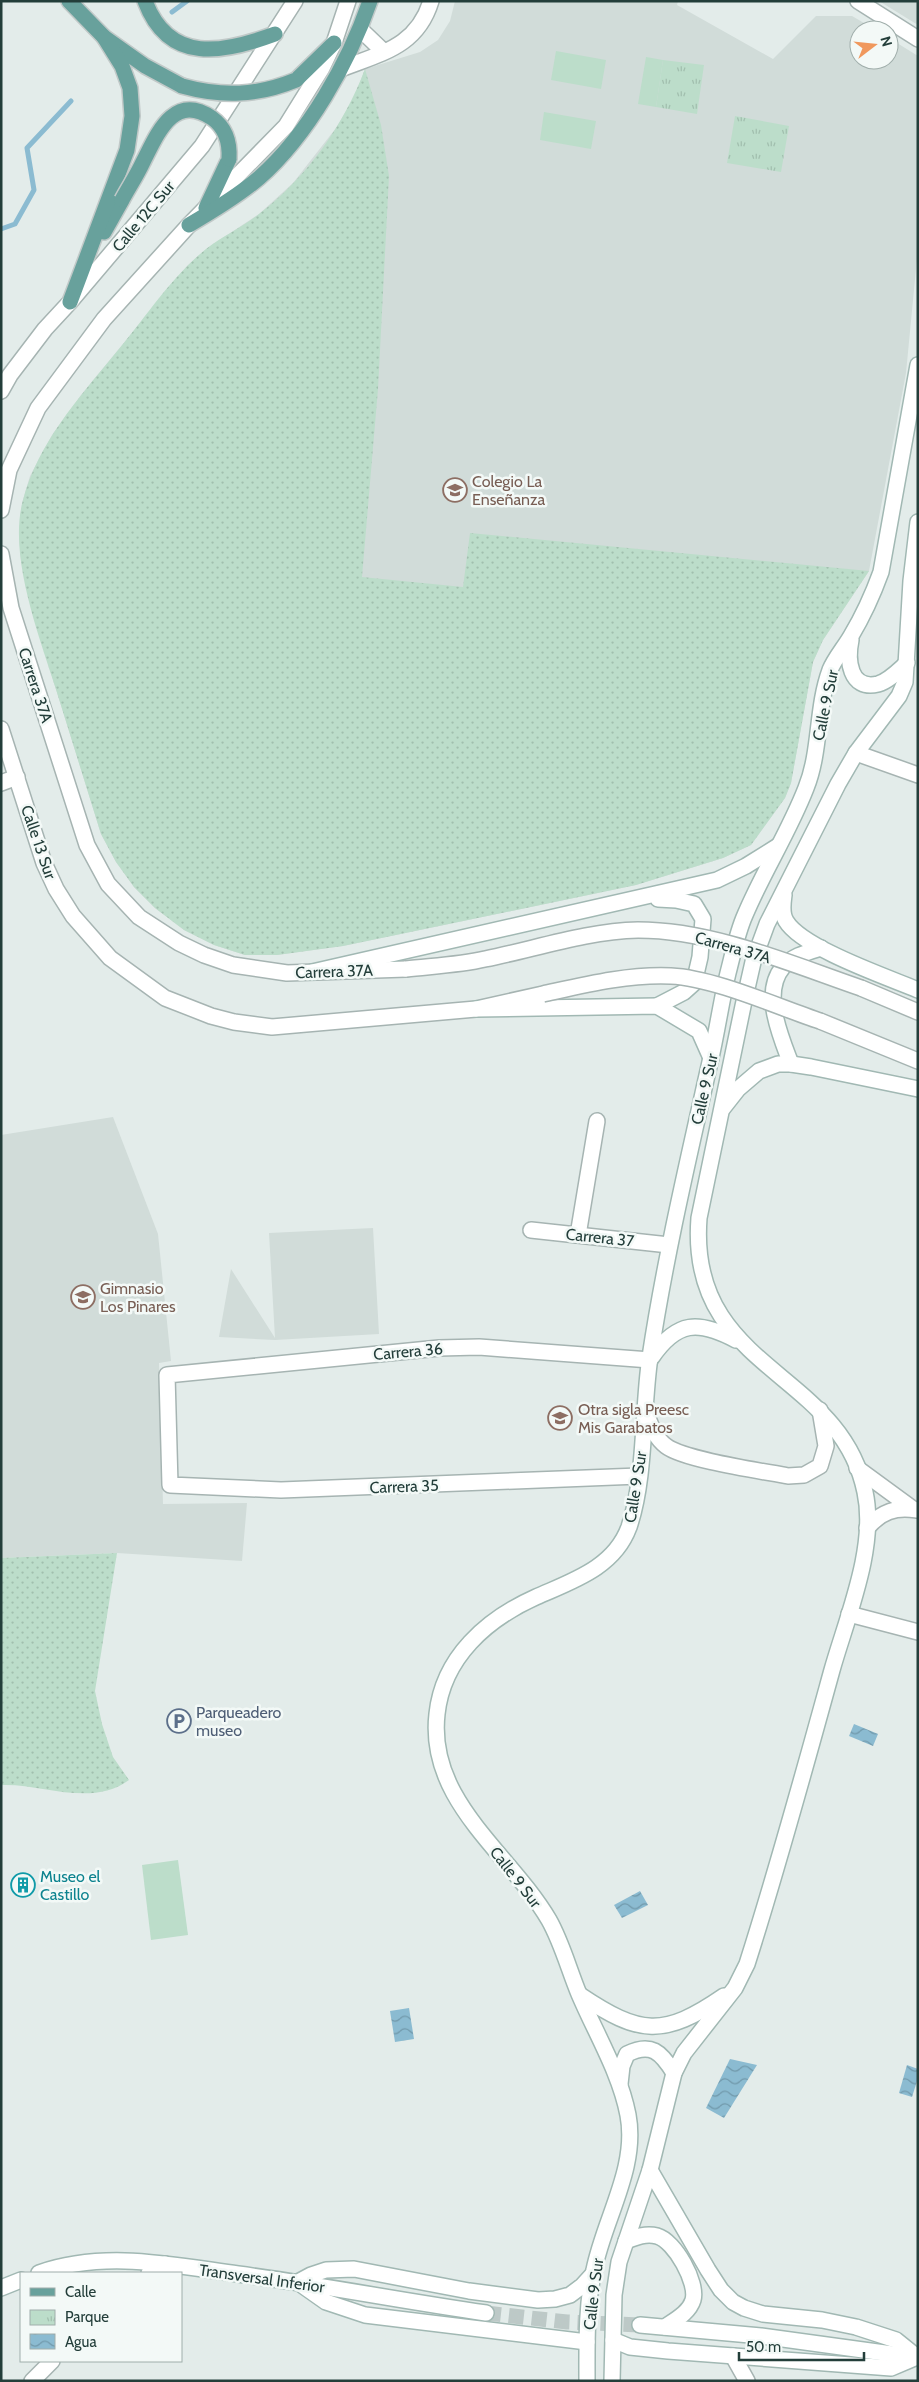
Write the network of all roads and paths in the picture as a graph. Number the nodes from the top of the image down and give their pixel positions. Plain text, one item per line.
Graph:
1 (69, 1) edge
2 (145, 1) edge
3 (295, 1) edge
4 (348, 1) edge
5 (370, 1) edge
6 (431, 1) edge
7 (858, 1) edge
8 (360, 29) junction
9 (275, 34) junction
10 (104, 37) junction
11 (918, 39) edge
12 (334, 43) junction
13 (383, 51) junction
14 (341, 69) junction
15 (206, 208) junction
16 (189, 225) junction
17 (84, 265) junction
18 (70, 302) junction
19 (918, 365) edge
20 (1, 391) edge
21 (1, 510) edge
22 (918, 522) edge
23 (1, 554) edge
24 (851, 636) junction
25 (908, 663) junction
26 (1, 730) edge
27 (856, 753) junction
28 (918, 775) edge
29 (17, 777) junction
30 (1, 783) edge
31 (778, 846) junction
32 (784, 888) junction
33 (641, 898) junction
34 (821, 948) junction
35 (312, 972) junction
36 (918, 990) edge
37 (656, 1006) junction
38 (476, 1009) junction
39 (918, 1012) edge
40 (711, 1058) junction
41 (918, 1060) edge
42 (791, 1064) junction
43 (918, 1089) edge
44 (721, 1111) junction
45 (597, 1121) dead end
46 (531, 1230) dead end
47 (578, 1235) junction
48 (669, 1245) junction
49 (741, 1343) junction
50 (650, 1360) junction
51 (644, 1409) junction
52 (820, 1410) junction
53 (857, 1468) junction
54 (639, 1476) junction
55 (170, 1485) joint
56 (916, 1509) edge
57 (866, 1528) junction
58 (848, 1614) junction
59 (918, 1632) edge
60 (735, 1988) junction
61 (580, 1995) junction
62 (674, 2073) junction
63 (620, 2085) junction
64 (650, 2170) junction
65 (626, 2241) junction
66 (165, 2264) junction
67 (101, 2267) edge
68 (49, 2272) edge
69 (151, 2272) edge
70 (592, 2276) junction
71 (20, 2280) edge
72 (298, 2282) junction
73 (1, 2288) edge
74 (486, 2313) tunnel mouth
75 (640, 2326) tunnel mouth
76 (664, 2327) junction
77 (612, 2340) junction
78 (587, 2342) junction
79 (733, 2356) junction
80 (918, 2357) edge
81 (51, 2362) edge
82 (32, 2381) edge
83 (587, 2381) edge
84 (612, 2381) edge
85 (747, 2381) edge

1 - 10 main road
2 - 9 main road
3 - 9 main road, Calle 12C Sur
4 - 12 main road
5 - 8 main road
6 - 13 main road
7 - 11 main road
8 - 13 main road
8 - 14 main road
9 - 18 main road, Calle 12C Sur
10 - 12 main road, bridge
10 - 17 main road
12 - 15 main road
13 - 14 main road
14 - 16 main road
15 - 16 main road
15 - 17 main road, bridge
16 - 21 main road
17 - 18 main road
18 - 20 main road, Calle 12C Sur
19 - 24 main road, Calle 9 Sur
22 - 25 main road, Calle 9 Sur
23 - 35 main road, Carrera 37A
24 - 25 main road
24 - 31 main road, Calle 9 Sur
25 - 27 main road, Calle 9 Sur
26 - 29 main road, Calle 13 Sur
27 - 28 main road
27 - 32 main road, Calle 9 Sur
29 - 30 main road
29 - 38 main road, Calle 13 Sur
31 - 33 main road
31 - 40 main road, Calle 9 Sur
32 - 34 main road
32 - 44 main road, Calle 9 Sur
33 - 35 main road
33 - 37 main road
34 - 36 main road
34 - 42 main road
35 - 39 main road, Carrera 37A, bridge
37 - 38 main road
37 - 40 main road
38 - 41 main road, bridge
40 - 48 main road, Calle 9 Sur
42 - 43 main road
42 - 44 main road
44 - 49 main road, Calle 9 Sur
45 - 47 main road
46 - 47 main road, Carrera 37
47 - 48 main road, Carrera 37
48 - 50 main road, Calle 9 Sur
49 - 50 main road
49 - 52 main road, Calle 9 Sur
50 - 51 main road, Calle 9 Sur
50 - 55 main road, Carrera 36
51 - 52 main road
51 - 54 main road, Calle 9 Sur
52 - 53 main road, Calle 9 Sur
53 - 56 main road
53 - 57 main road, Calle 9 Sur
54 - 55 main road, Carrera 35
54 - 61 main road, Calle 9 Sur
56 - 57 main road
57 - 58 main road, Calle 9 Sur
58 - 59 main road
58 - 60 main road, Calle 9 Sur
60 - 61 main road
60 - 62 main road, Calle 9 Sur
61 - 63 main road, Calle 9 Sur
62 - 63 main road
62 - 64 main road, Calle 9 Sur
63 - 70 main road, Calle 9 Sur
64 - 65 main road, Calle 9 Sur
64 - 80 main road
65 - 76 main road
65 - 77 main road, Calle 9 Sur
66 - 67 main road, Transversal Inferior
66 - 69 main road
66 - 72 main road, Transversal Inferior
67 - 68 main road, Transversal Inferior
70 - 72 main road
70 - 78 main road, Calle 9 Sur
71 - 73 main road
72 - 74 main road, Transversal Inferior
72 - 78 main road
75 - 76 main road
76 - 80 main road
77 - 79 main road
77 - 84 main road, Calle 9 Sur
78 - 83 main road, Calle 9 Sur
79 - 80 main road
79 - 85 main road
81 - 82 main road

